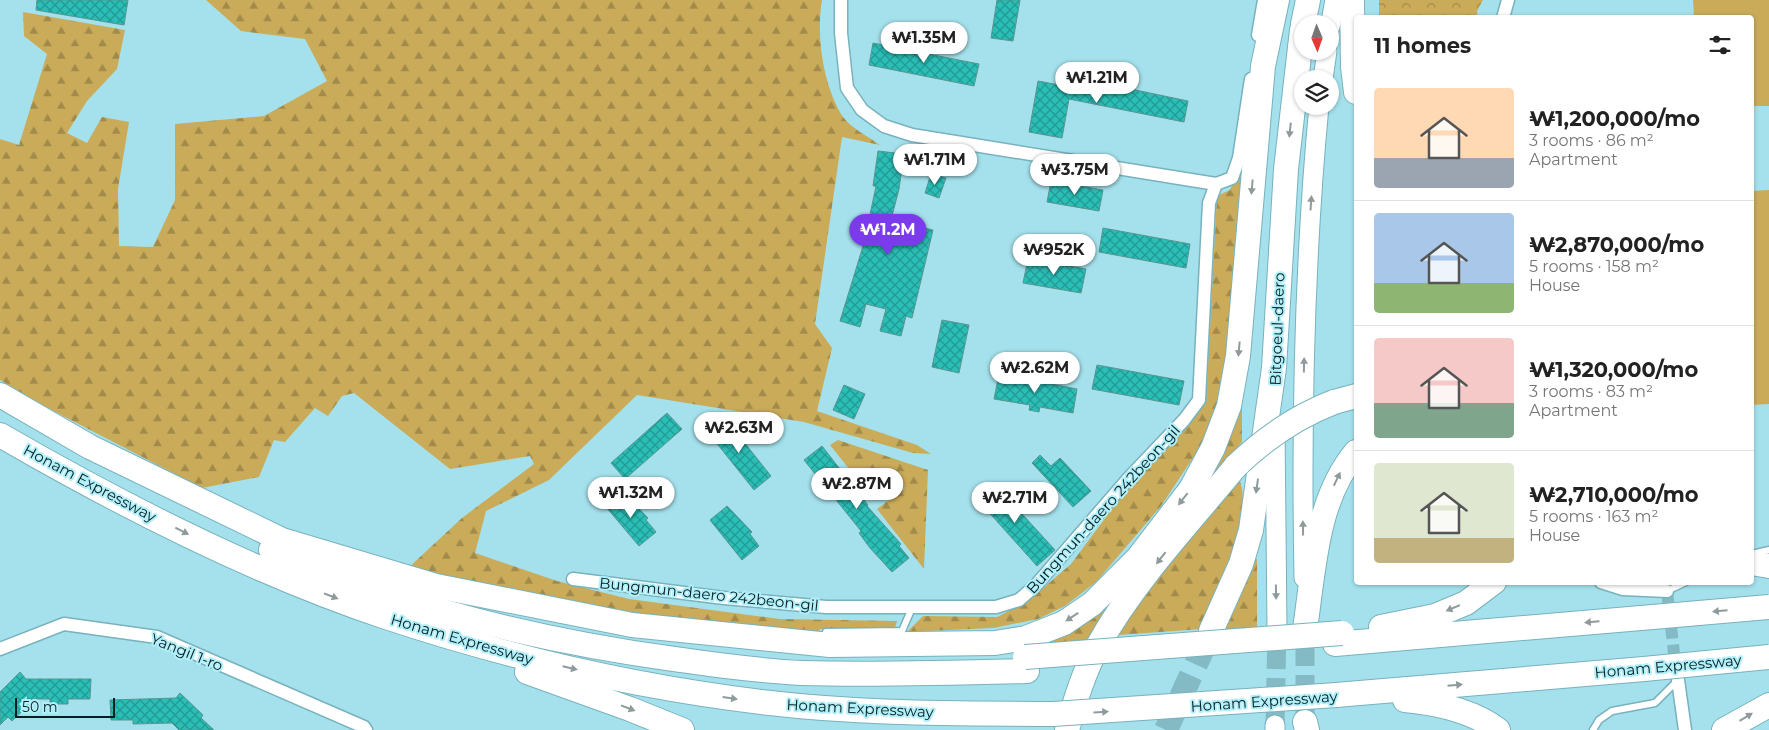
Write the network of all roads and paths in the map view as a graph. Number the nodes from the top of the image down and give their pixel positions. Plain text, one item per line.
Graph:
1 (841, 0) edge
2 (1264, 0) edge
3 (1277, 0) edge
4 (1308, 0) edge
5 (1335, 0) edge
6 (1352, 0) edge
7 (1508, 0) edge
8 (1306, 15) edge
9 (1332, 15) edge
10 (1504, 15) edge
11 (1299, 60) edge
12 (1354, 75) edge
13 (1318, 115) edge
14 (1216, 184) junction
15 (1274, 368) junction
16 (0, 395) edge
17 (1354, 397) edge
18 (0, 411) edge
19 (0, 435) edge
20 (1354, 454) edge
21 (282, 540) junction
22 (1769, 550) edge
23 (1754, 554) edge
24 (1754, 564) edge
25 (1769, 566) edge
26 (573, 579) dead end
27 (1490, 585) edge
28 (1610, 585) edge
29 (1680, 585) edge
30 (1667, 592) joint
31 (1769, 607) edge
32 (912, 608) junction
33 (386, 617) junction
34 (1305, 629) joint
35 (1277, 630) tunnel mouth
36 (1210, 631) tunnel mouth
37 (826, 632) dead end
38 (1338, 639) junction
39 (0, 650) edge
40 (1769, 657) edge
41 (1026, 664) junction
42 (1678, 680) joint
43 (1336, 695) junction
44 (1769, 705) edge
45 (1060, 722) edge
46 (366, 730) edge
47 (682, 730) edge
48 (1498, 730) edge
49 (1593, 730) edge
50 (1685, 730) edge
51 (1724, 730) edge

1 - 14 street
2 - 14 street
3 -> 21 highway
4 - 8 highway
5 - 9 main road
6 - 12 highway
7 - 10 street
11 -> 15 highway, Bitgoeul-daero
34 -> 13 main road, Bitgoeul-daero
14 - 32 street, Bungmun-daero 242beon-gil
15 -> 35 main road, Bitgoeul-daero
15 -> 36 highway
16 - 21 highway
17 -> 45 highway, bridge
18 - 41 highway, Honam Expressway
19 -> 33 highway, Honam Expressway
34 -> 20 highway
21 - 41 highway
22 - 23 lane
24 - 25 highway
26 - 32 street, Bungmun-daero 242beon-gil
27 -> 38 highway
28 - 30 street
29 - 30 lane
31 -> 38 highway, Honam Expressway, bridge
32 - 37 lane
33 -> 45 highway, Honam Expressway
33 -> 47 highway
38 - 41 highway, Honam Expressway
39 - 46 street, Yangil 1-ro
43 -> 40 highway, Honam Expressway, bridge
42 - 49 lane
42 - 50 street
45 -> 43 highway, Honam Expressway, bridge
43 - 48 highway
51 -> 44 highway

